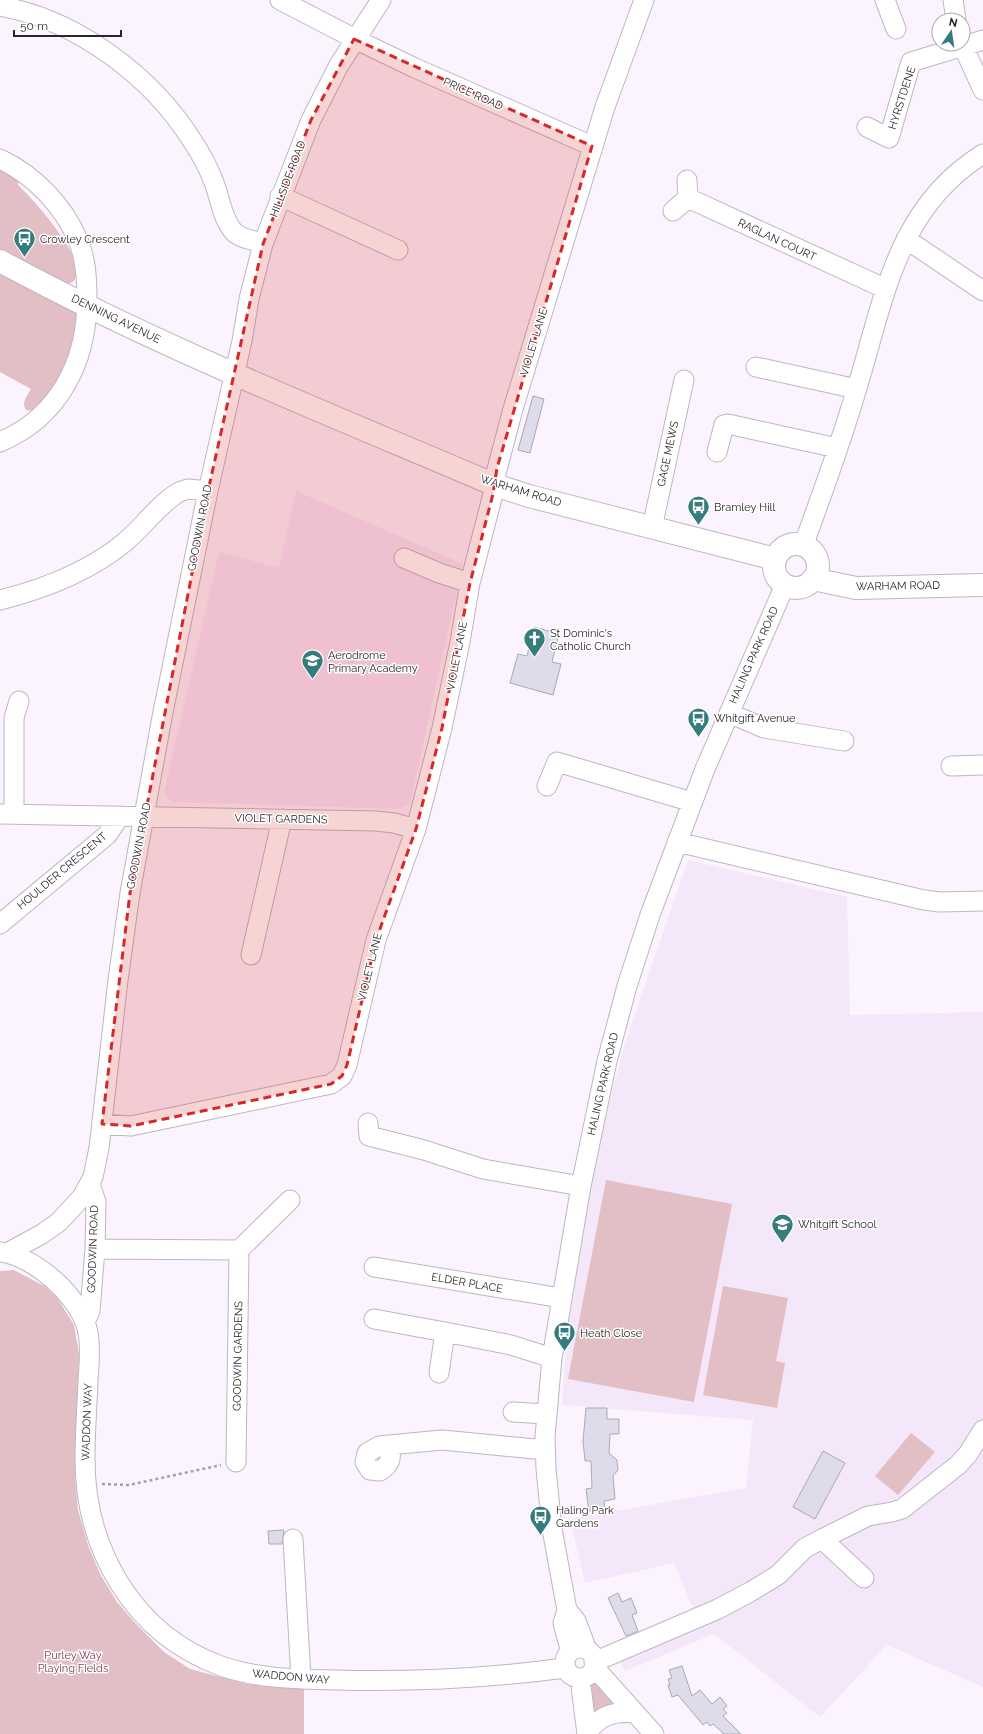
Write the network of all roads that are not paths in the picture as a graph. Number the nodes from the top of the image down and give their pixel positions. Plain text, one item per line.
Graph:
1 (280, 0) edge
2 (381, 0) edge
3 (644, 0) edge
4 (885, 0) edge
5 (953, 0) edge
6 (0, 6) edge
7 (955, 12) edge
8 (896, 29) dead end
9 (354, 39) junction
10 (983, 40) edge
11 (971, 43) edge
12 (941, 52) edge
13 (965, 52) edge
14 (983, 90) edge
15 (867, 128) dead end
16 (592, 146) junction
17 (983, 154) edge
18 (0, 159) edge
19 (686, 180) dead end
20 (280, 196) junction
21 (688, 198) junction
22 (673, 211) dead end
23 (906, 238) junction
24 (263, 244) junction
25 (398, 250) dead end
26 (0, 261) edge
27 (884, 288) junction
28 (983, 291) edge
29 (87, 305) junction
30 (756, 367) dead end
31 (234, 373) junction
32 (684, 380) dead end
33 (857, 389) junction
34 (0, 442) edge
35 (837, 448) junction
36 (717, 452) dead end
37 (495, 485) junction
38 (208, 490) junction
39 (652, 528) junction
40 (801, 544) junction
41 (404, 558) dead end
42 (774, 559) junction
43 (813, 579) junction
44 (470, 583) junction
45 (785, 585) junction
46 (983, 585) edge
47 (0, 600) edge
48 (19, 702) dead end
49 (729, 713) junction
50 (844, 741) dead end
51 (983, 765) edge
52 (951, 766) dead end
53 (546, 786) dead end
54 (692, 802) junction
55 (7, 814) edge
56 (120, 816) junction
57 (145, 816) junction
58 (282, 819) junction
59 (416, 829) junction
60 (677, 842) junction
61 (983, 901) edge
62 (0, 924) edge
63 (251, 955) dead end
64 (102, 1124) junction
65 (368, 1124) dead end
66 (90, 1184) junction
67 (581, 1186) junction
68 (290, 1200) dead end
69 (95, 1249) junction
70 (239, 1250) junction
71 (3, 1252) edge
72 (374, 1267) dead end
73 (561, 1298) junction
74 (374, 1319) dead end
75 (85, 1322) junction
76 (445, 1332) junction
77 (552, 1358) junction
78 (439, 1373) dead end
79 (513, 1412) dead end
80 (546, 1414) junction
81 (983, 1430) edge
82 (389, 1445) dead end
83 (545, 1450) junction
84 (236, 1462) road end
85 (822, 1539) junction
86 (293, 1540) dead end
87 (864, 1578) dead end
88 (582, 1662) junction
89 (301, 1679) junction
90 (634, 1713) junction
91 (587, 1734) edge
92 (654, 1734) edge

1 - 9 street, PRICE ROAD
2 - 9 street, HILLSIDE ROAD
3 - 16 street, VIOLET LANE
4 - 8 street
5 - 7 street
6 - 24 street
9 - 16 street, PRICE ROAD
9 - 20 street, HILLSIDE ROAD
10 - 11 street
12 - 15 street, HYRSTDENE
13 - 14 street
16 - 37 street, VIOLET LANE
17 - 23 street
18 - 29 street
19 - 21 street
20 - 24 street, HILLSIDE ROAD
20 - 25 street
21 - 22 street
21 - 27 street, RAGLAN COURT
23 - 27 street
23 - 28 street
24 - 31 street, HILLSIDE ROAD
26 - 29 main road, DENNING AVENUE
27 - 33 street
29 - 31 main road, DENNING AVENUE
29 - 34 street
30 - 33 street
31 - 37 main road, WARHAM ROAD
31 - 38 street, GOODWIN ROAD
32 - 39 street, GAGE MEWS
33 - 35 street
35 - 36 street
35 - 40 street
37 - 39 main road, WARHAM ROAD
37 - 44 street, VIOLET LANE
38 - 47 street
38 - 57 street, GOODWIN ROAD
39 - 42 main road, WARHAM ROAD
40 - 42 main road
40 - 43 main road
41 - 44 street
42 - 45 main road
43 - 45 main road
43 - 46 main road, WARHAM ROAD
44 - 59 street, VIOLET LANE
45 - 49 street, HALING PARK ROAD
48 - 55 street
49 - 50 street
49 - 54 street, HALING PARK ROAD
51 - 52 street
53 - 54 street
54 - 60 street, HALING PARK ROAD
55 - 56 street, VIOLET GARDENS
56 - 57 street, VIOLET GARDENS
56 - 62 street, HOULDER CRESCENT
57 - 58 street, VIOLET GARDENS
57 - 64 street, GOODWIN ROAD
58 - 59 street, VIOLET GARDENS
58 - 63 street
59 - 64 street, VIOLET LANE
60 - 61 street
60 - 67 street, HALING PARK ROAD
64 - 66 street, GOODWIN ROAD
65 - 67 street
66 - 69 street, GOODWIN ROAD
66 - 71 street
67 - 73 street, HALING PARK ROAD
68 - 70 street
69 - 70 street
69 - 75 street, GOODWIN ROAD
70 - 84 street, GOODWIN GARDENS
71 - 75 street, WADDON WAY
72 - 73 street, ELDER PLACE
73 - 77 street, HALING PARK ROAD
74 - 76 street
75 - 89 street, WADDON WAY
76 - 77 street
76 - 78 street
77 - 80 street, HALING PARK ROAD
79 - 80 street
80 - 83 street, HALING PARK ROAD
81 - 85 street, WADDON WAY
82 - 83 street
83 - 88 street, HALING PARK ROAD
85 - 87 street
85 - 88 street, WADDON WAY
86 - 89 street
88 - 89 street, WADDON WAY
88 - 90 street, HALING PARK ROAD
88 - 91 street
90 - 91 street
90 - 92 street, HALING PARK ROAD

